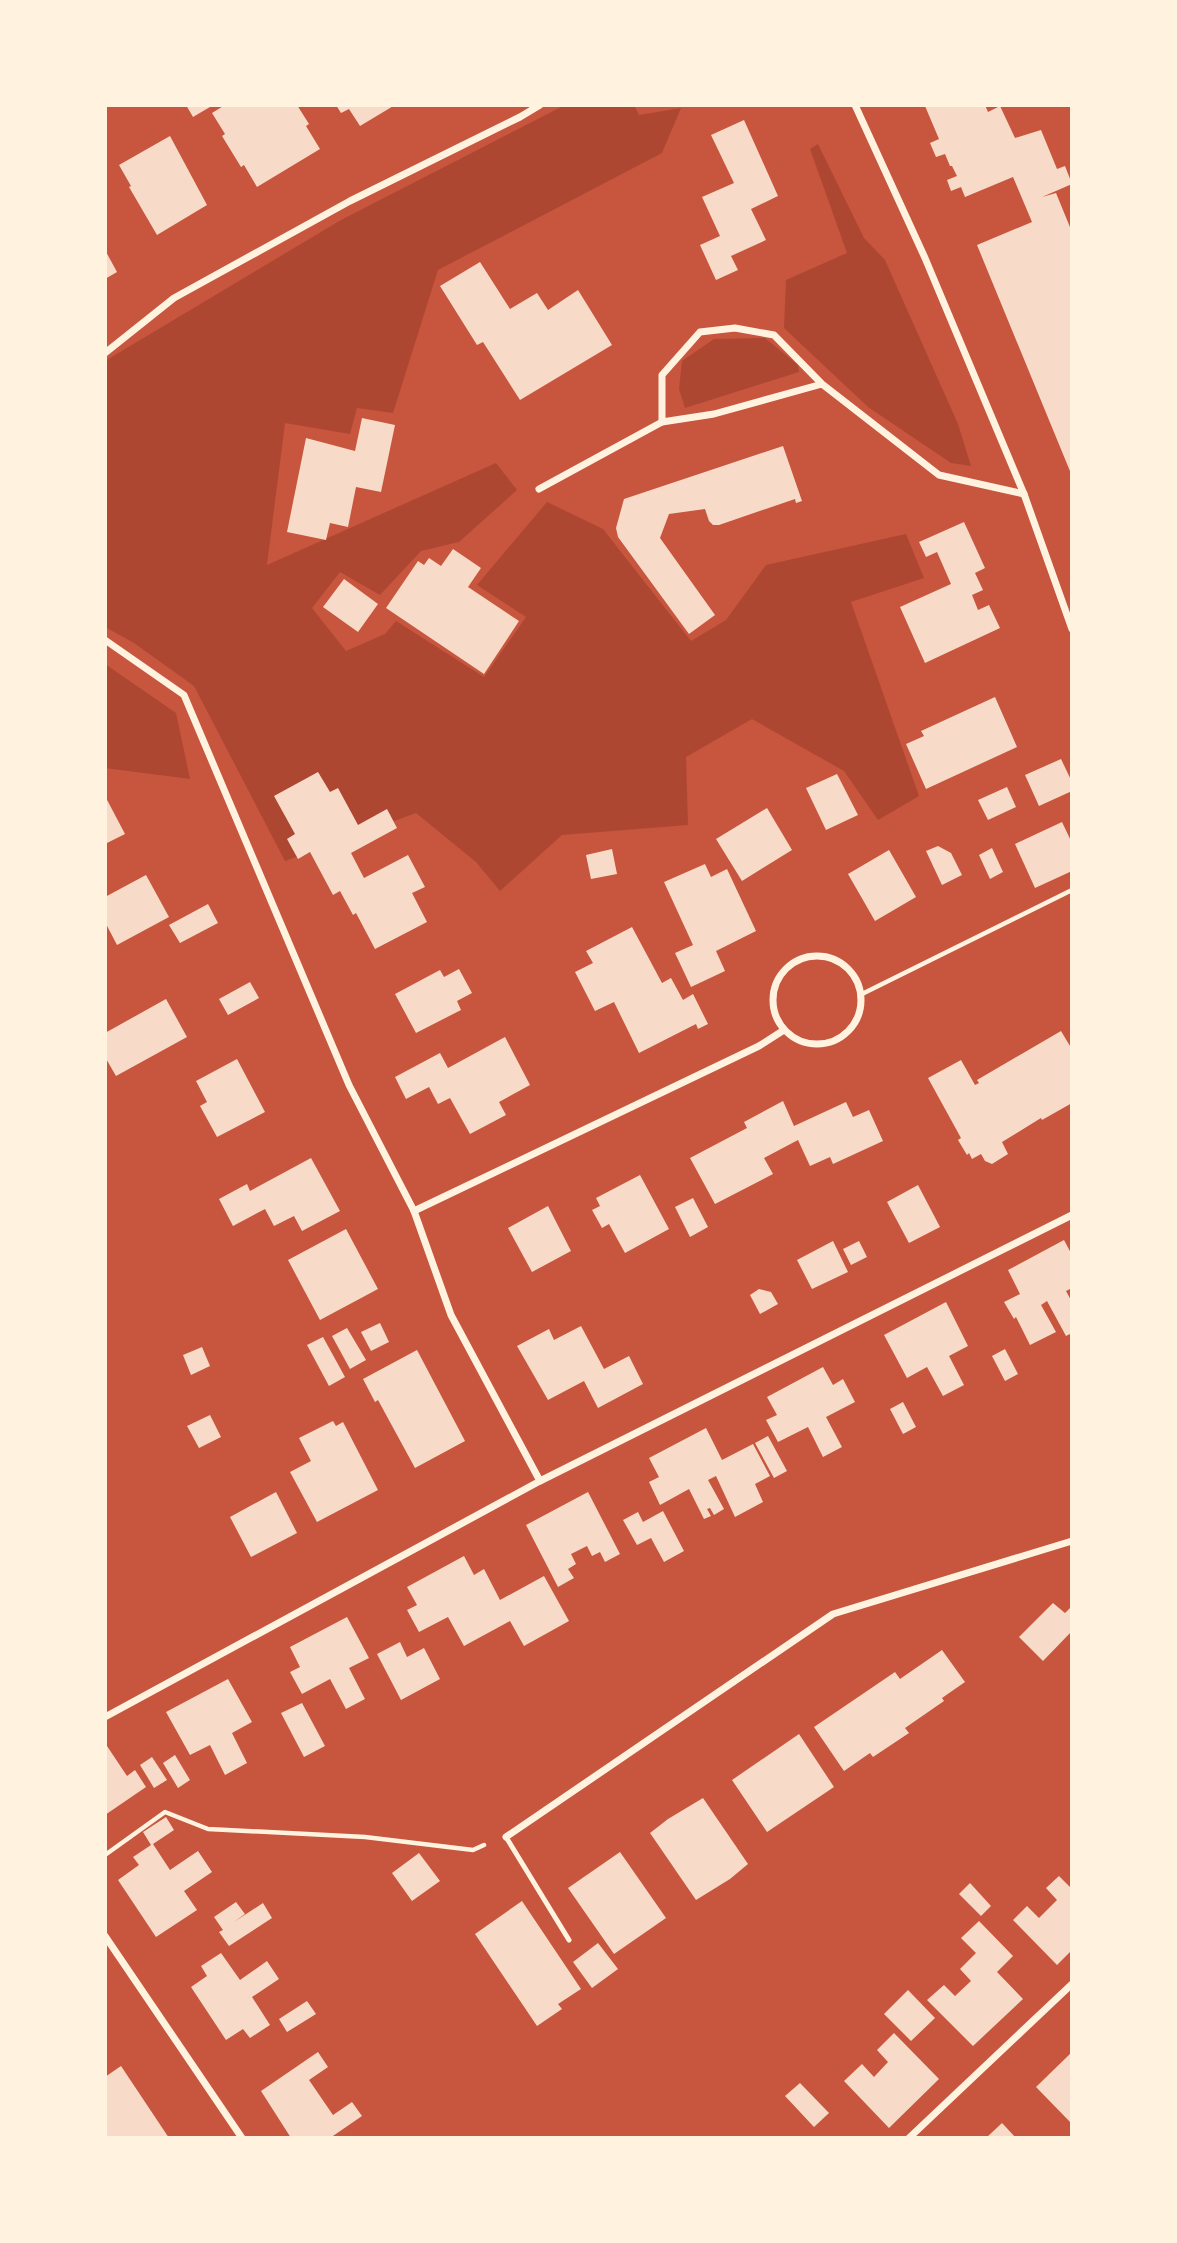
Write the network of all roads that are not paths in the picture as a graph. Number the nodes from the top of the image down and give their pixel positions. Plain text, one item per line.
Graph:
1 (540, 105) edge
2 (855, 105) edge
3 (105, 353) edge
4 (822, 384) junction
5 (662, 422) junction
6 (539, 489) dead end
7 (1024, 494) junction
8 (1072, 629) edge
9 (105, 640) edge
10 (784, 1030) junction
11 (414, 1211) junction
12 (1072, 1214) edge
13 (540, 1481) junction
14 (1072, 1541) edge
15 (105, 1717) edge
16 (506, 1837) joint
17 (105, 1936) edge
18 (569, 1940) dead end
19 (1072, 1984) edge
20 (242, 2138) edge
21 (909, 2138) edge

1 - 3 street
2 - 7 street
4 - 5 street
4 - 5 street
4 - 7 street
5 - 6 street
7 - 8 street
9 - 11 street
10 - 10 street
10 - 11 street
11 - 13 street
12 - 13 street
13 - 15 street
14 - 16 street
16 - 18 lane
17 - 20 street
19 - 21 street

